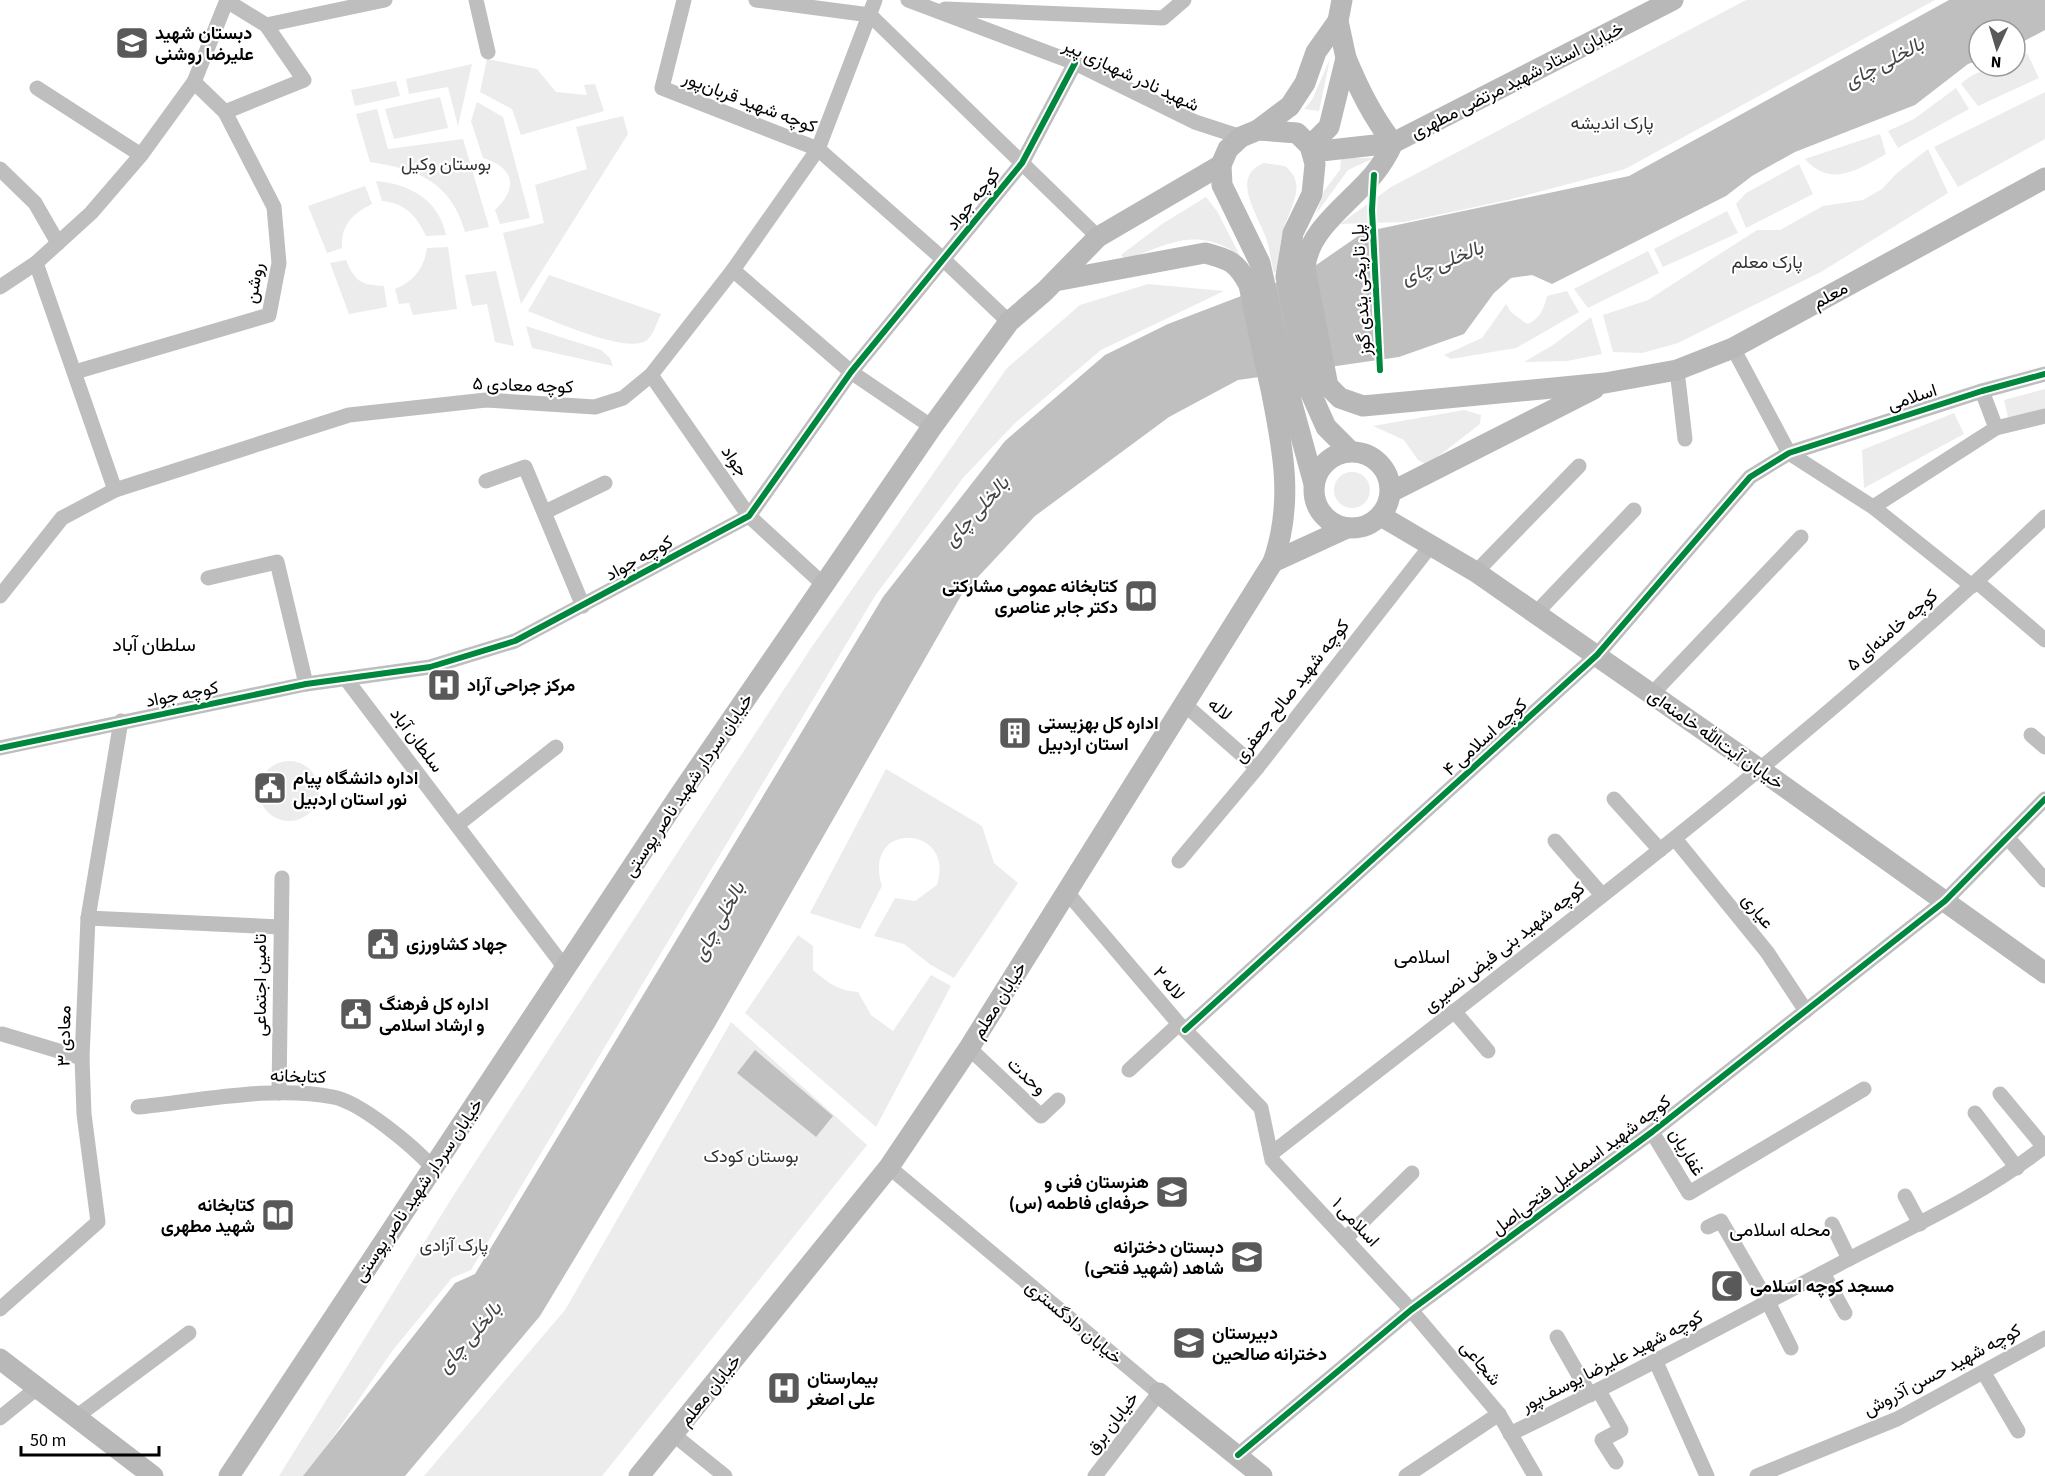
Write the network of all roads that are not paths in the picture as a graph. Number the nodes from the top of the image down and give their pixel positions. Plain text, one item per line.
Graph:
1 (227, 0) edge
2 (385, 0) edge
3 (476, 0) edge
4 (684, 0) edge
5 (756, 0) edge
6 (875, 0) edge
7 (908, 0) edge
8 (1184, 0) edge
9 (1342, 0) edge
10 (1673, 0) edge
11 (933, 9) junction
12 (870, 15) junction
13 (1338, 21) junction
14 (266, 25) junction
15 (488, 52) dead end
16 (1346, 58) junction
17 (1074, 63) junction
18 (194, 82) junction
19 (38, 88) dead end
20 (225, 112) junction
21 (1250, 134) junction
22 (1393, 143) junction
23 (818, 149) junction
24 (1311, 149) junction
25 (141, 155) junction
26 (1022, 164) junction
27 (1221, 165) junction
28 (0, 169) edge
29 (2045, 178) edge
30 (1098, 237) junction
31 (58, 243) junction
32 (944, 260) junction
33 (36, 263) junction
34 (733, 270) junction
35 (1295, 273) junction
36 (1055, 282) junction
37 (1257, 283) junction
38 (0, 287) edge
39 (1009, 322) junction
40 (1733, 348) junction
41 (1677, 370) junction
42 (75, 372) junction
43 (851, 372) junction
44 (2045, 374) edge
45 (651, 375) junction
46 (1605, 383) junction
47 (1300, 391) junction
48 (1982, 391) junction
49 (2045, 416) edge
50 (932, 427) junction
51 (1996, 428) junction
52 (1685, 439) dead end
53 (1350, 451) junction
54 (1789, 453) junction
55 (1579, 466) dead end
56 (486, 481) dead end
57 (605, 483) dead end
58 (1314, 484) junction
59 (115, 490) junction
60 (1391, 492) junction
61 (1873, 507) junction
62 (1634, 510) dead end
63 (545, 512) junction
64 (749, 516) junction
65 (1381, 516) junction
66 (2045, 517) edge
67 (1347, 528) junction
68 (1801, 537) dead end
69 (1432, 544) junction
70 (1273, 562) junction
71 (1476, 572) junction
72 (208, 578) dead end
73 (1975, 584) junction
74 (824, 585) junction
75 (0, 596) edge
76 (584, 606) junction
77 (1536, 613) junction
78 (2045, 640) edge
79 (1597, 655) junction
80 (346, 679) junction
81 (306, 684) junction
82 (1652, 694) junction
83 (1184, 703) junction
84 (121, 721) junction
85 (2031, 735) dead end
86 (556, 747) dead end
87 (2045, 747) edge
88 (0, 748) edge
89 (1257, 768) junction
90 (1761, 770) junction
91 (1614, 799) dead end
92 (2045, 799) edge
93 (457, 825) junction
94 (2007, 837) junction
95 (1676, 840) junction
96 (1555, 841) dead end
97 (1660, 850) junction
98 (1179, 861) dead end
99 (282, 878) dead end
100 (2045, 880) edge
101 (1066, 891) junction
102 (1602, 895) junction
103 (1945, 901) junction
104 (88, 918) junction
105 (280, 927) junction
106 (565, 968) junction
107 (2045, 974) edge
108 (1454, 1011) junction
109 (1806, 1011) junction
110 (1182, 1027) junction
111 (2, 1034) dead end
112 (969, 1048) junction
113 (1488, 1051) dead end
114 (82, 1058) junction
115 (1129, 1070) dead end
116 (1864, 1089) dead end
117 (279, 1093) junction
118 (2000, 1094) dead end
119 (1058, 1100) dead end
120 (138, 1107) dead end
121 (1975, 1113) dead end
122 (1652, 1132) junction
123 (2044, 1147) edge
124 (1272, 1157) junction
125 (889, 1167) junction
126 (433, 1168) junction
127 (2017, 1168) junction
128 (1412, 1173) dead end
129 (1905, 1196) dead end
130 (1832, 1224) dead end
131 (1920, 1224) junction
132 (1708, 1227) dead end
133 (1345, 1239) junction
134 (1850, 1259) junction
135 (1823, 1273) junction
136 (1769, 1304) junction
137 (0, 1309) edge
138 (1411, 1310) junction
139 (1845, 1313) dead end
140 (189, 1333) dead end
141 (1557, 1336) dead end
142 (2045, 1338) edge
143 (1791, 1348) dead end
144 (0, 1359) edge
145 (1656, 1362) junction
146 (1983, 1373) junction
147 (37, 1388) junction
148 (1159, 1393) junction
149 (1595, 1393) junction
150 (1499, 1414) junction
151 (76, 1417) junction
152 (0, 1418) edge
153 (2018, 1431) dead end
154 (1510, 1434) junction
155 (674, 1435) junction
156 (244, 1453) junction
157 (1238, 1455) junction
158 (1616, 1462) dead end
159 (153, 1476) edge
160 (229, 1476) edge
161 (248, 1476) edge
162 (639, 1476) edge
163 (725, 1476) edge
164 (1095, 1476) edge
165 (1262, 1476) edge
166 (1406, 1476) edge
167 (1535, 1476) edge
168 (1707, 1476) edge
169 (1757, 1476) edge

1 - 14 street
1 - 18 street
2 - 14 street
3 - 15 street
4 - 23 street, کوچه شهید قربان‌پور
5 - 12 street
6 - 12 street, کوچه معادی ۵
7 - 11 street, شهید نادر شهبازی پیر
8 - 11 street
9 - 13 main road
10 - 22 main road, خیابان استاد شهید مرتضی مطهری
11 - 17 street, شهید نادر شهبازی پیر
12 - 23 street, کوچه معادی ۵
12 - 26 street
13 - 16 main road
13 - 21 main road
14 - 20 street
16 - 22 main road
16 - 24 main road
17 - 21 street, شهید نادر شهبازی پیر
17 - 26 street, کوچه جواد
18 - 20 street, روشن
18 - 25 street
19 - 25 street
20 - 42 street, روشن
21 - 24 main road
21 - 27 main road
22 - 24 main road
22 - 35 main road
23 - 32 street, کوچه شهید قربان‌پور
23 - 34 street, کوچه معادی ۵
24 - 35 main road
25 - 31 street
26 - 30 street
26 - 32 street, کوچه جواد
27 - 30 main road, خیابان سردار شهید ناصر پوستی
27 - 37 main road
28 - 31 street
29 - 40 main road, معلم
30 - 36 main road, خیابان سردار شهید ناصر پوستی
31 - 33 street
32 - 39 street, کوچه شهید قربان‌پور
32 - 43 street, کوچه جواد
33 - 38 street
33 - 42 street
34 - 43 street
34 - 45 street, کوچه معادی ۵
35 - 47 main road
36 - 37 main road
36 - 39 main road, خیابان سردار شهید ناصر پوستی
37 - 47 main road
39 - 50 main road, خیابان سردار شهید ناصر پوستی
40 - 41 main road, معلم
40 - 54 street
41 - 46 main road, معلم
41 - 52 street
42 - 59 street
43 - 50 street
43 - 64 street, کوچه جواد
44 - 48 street, اسلامی
45 - 59 street, کوچه معادی ۵
45 - 64 street, جواد
46 - 47 main road
46 - 60 main road
47 - 53 main road
47 - 58 main road
47 - 70 main road, خیابان معلم
48 - 51 street
48 - 54 street, اسلامی
49 - 51 street
50 - 74 main road, خیابان سردار شهید ناصر پوستی
51 - 61 street
53 - 58 main road
53 - 60 main road
54 - 61 street
54 - 79 street, کوچه اسلامی ۴
55 - 71 street
56 - 63 street
57 - 63 street
58 - 67 main road
59 - 75 street, کوچه معادی ۵
60 - 65 main road
61 - 73 street
62 - 77 street
63 - 76 street
64 - 74 street, جواد
64 - 76 street, کوچه جواد
65 - 67 main road
65 - 69 main road, خیابان آیت‌الله خامنه‌ای
66 - 73 street, کوچه خامنه‌ای ۵
67 - 70 main road
68 - 82 street
69 - 71 main road, خیابان آیت‌الله خامنه‌ای
69 - 89 street, کوچه شهید صالح جعفری
70 - 83 main road, خیابان معلم
71 - 77 main road, خیابان آیت‌الله خامنه‌ای
72 - 81 street
73 - 78 street
73 - 90 street, کوچه خامنه‌ای ۵
74 - 106 main road, خیابان سردار شهید ناصر پوستی
76 - 80 street, کوچه جواد
77 - 79 main road, خیابان آیت‌الله خامنه‌ای
79 - 82 main road, خیابان آیت‌الله خامنه‌ای
79 - 110 street, کوچه اسلامی ۴
80 - 81 street, کوچه جواد
80 - 93 street, سلطان آباد
81 - 84 street, کوچه جواد
82 - 90 main road, خیابان آیت‌الله خامنه‌ای
83 - 89 street, لاله
83 - 101 main road, خیابان معلم
84 - 88 street, کوچه جواد
84 - 104 street, معادی ۳
85 - 87 street
86 - 93 street
89 - 98 street, کوچه شهید صالح جعفری
90 - 95 street, کوچه شهید بنی فیض نصیری
90 - 103 main road, خیابان آیت‌الله خامنه‌ای
91 - 97 street
92 - 94 street, کوچه شهید اسماعیل فتحی‌اصل
93 - 106 street, سلطان آباد
94 - 100 street
94 - 103 street, کوچه شهید اسماعیل فتحی‌اصل
95 - 97 street, کوچه شهید بنی فیض نصیری
95 - 109 street, عیاری
96 - 102 street
97 - 102 street, کوچه شهید بنی فیض نصیری
99 - 105 street, تامین اجتماعی
101 - 110 street, لاله ۲
101 - 112 main road, خیابان معلم
102 - 108 street, کوچه شهید بنی فیض نصیری
103 - 107 main road, خیابان آیت‌الله خامنه‌ای
103 - 109 street, کوچه شهید اسماعیل فتحی‌اصل
104 - 105 street
104 - 114 street, معادی ۳
105 - 117 street, تامین اجتماعی
106 - 126 main road, خیابان سردار شهید ناصر پوستی
108 - 113 street
108 - 124 street, کوچه شهید بنی فیض نصیری
109 - 122 street, کوچه شهید اسماعیل فتحی‌اصل
110 - 115 street, کوچه اسلامی ۴
110 - 124 street, لاله ۲
111 - 114 street
112 - 119 street, وحدت
112 - 125 main road, خیابان معلم
114 - 137 street, معادی ۳
116 - 122 street, غفاریان
117 - 120 street, کتابخانه
117 - 126 street, کتابخانه
118 - 123 street
121 - 127 street
122 - 138 street, کوچه شهید اسماعیل فتحی‌اصل
123 - 127 street, کوچه شهید علیرضا یوسف‌پور
124 - 133 street, اسلامی ۱
125 - 148 street, خیابان دادگستری
125 - 155 main road, خیابان معلم
126 - 156 main road, خیابان سردار شهید ناصر پوستی
127 - 131 street, کوچه شهید علیرضا یوسف‌پور
128 - 133 street
129 - 131 street
130 - 134 street
131 - 134 street, کوچه شهید علیرضا یوسف‌پور
132 - 136 street
133 - 138 street, اسلامی ۱
134 - 135 street, کوچه شهید علیرضا یوسف‌پور
135 - 136 street, کوچه شهید علیرضا یوسف‌پور
135 - 139 street
136 - 143 street
136 - 145 street, کوچه شهید علیرضا یوسف‌پور
138 - 150 street, شجاعی
138 - 157 street, کوچه شهید اسماعیل فتحی‌اصل
140 - 151 street
141 - 149 street
142 - 146 street, کوچه شهید حسن آذروش
144 - 147 main road
145 - 149 street, کوچه شهید علیرضا یوسف‌پور
145 - 168 street
146 - 153 street
146 - 169 street, کوچه شهید حسن آذروش
147 - 151 main road
147 - 152 street
148 - 157 main road, خیابان دادگستری
148 - 164 street, خیابان برق
149 - 154 street, کوچه شهید علیرضا یوسف‌پور
149 - 158 street
150 - 154 street, شجاعی
150 - 166 street
151 - 159 main road
154 - 167 street, شجاعی
155 - 162 main road, خیابان معلم
155 - 163 street
156 - 160 main road, خیابان سردار شهید ناصر پوستی
156 - 161 main road
157 - 165 main road, خیابان دادگستری

